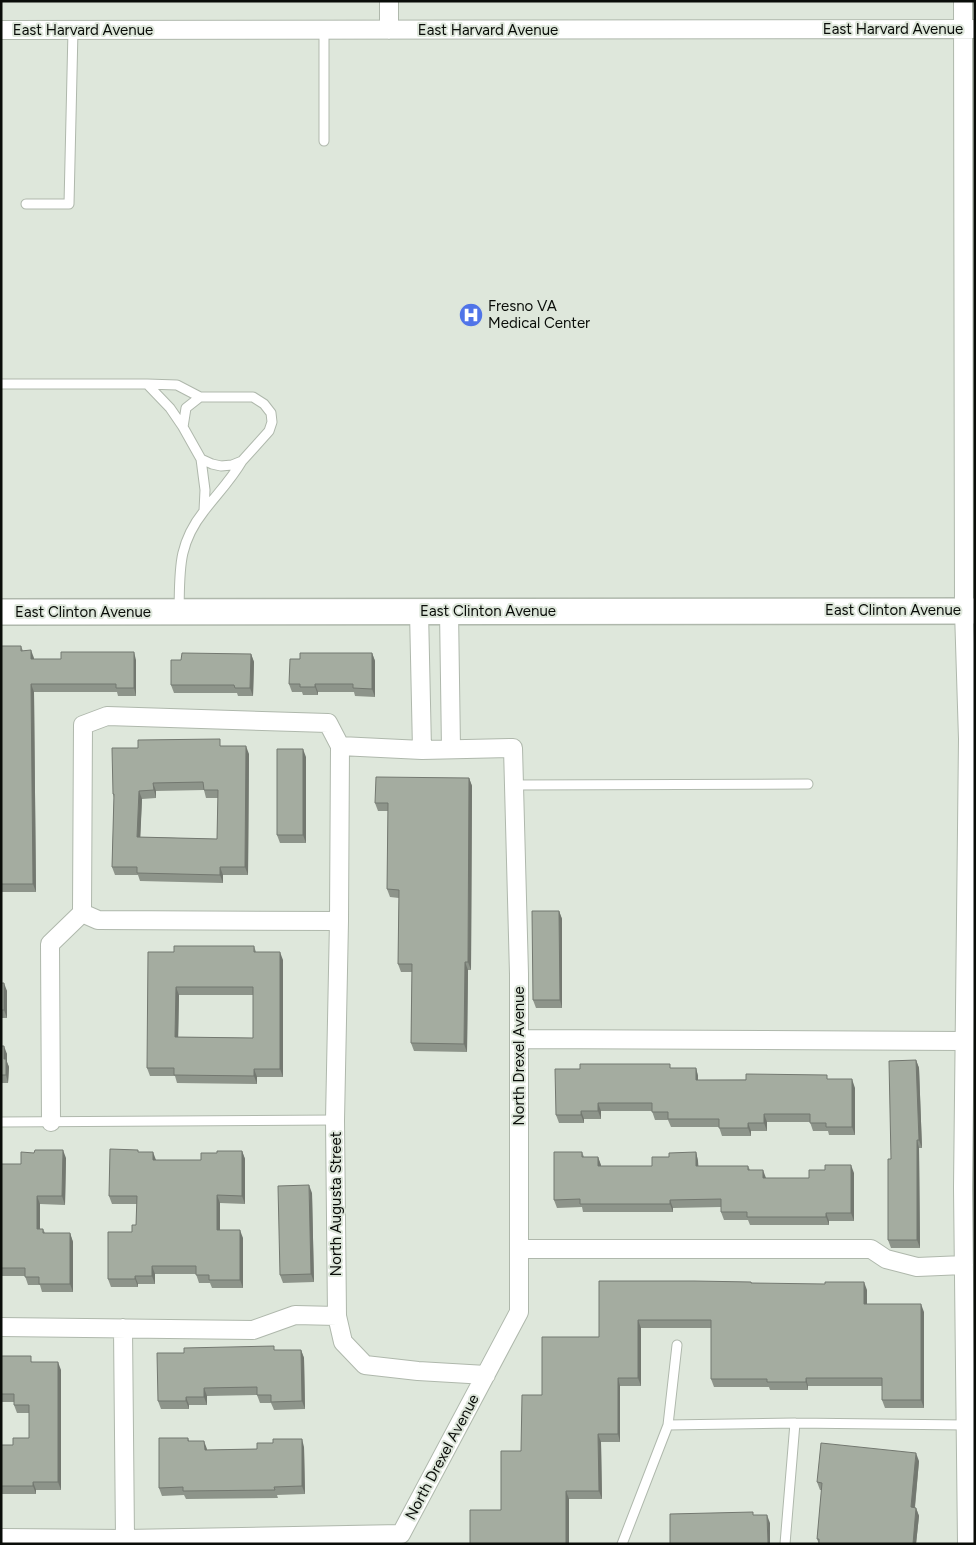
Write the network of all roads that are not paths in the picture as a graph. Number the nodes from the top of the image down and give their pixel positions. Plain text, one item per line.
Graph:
1 (389, 1) edge
2 (963, 1) edge
3 (969, 29) edge
4 (1, 30) edge
5 (73, 30) junction
6 (324, 30) junction
7 (389, 30) junction
8 (324, 140) dead end
9 (26, 204) dead end
10 (969, 320) edge
11 (1, 384) edge
12 (148, 384) junction
13 (200, 397) junction
14 (183, 427) junction
15 (201, 459) junction
16 (242, 461) junction
17 (204, 511) junction
18 (969, 610) edge
19 (419, 611) junction
20 (449, 611) junction
21 (1, 612) edge
22 (179, 612) junction
23 (971, 739) edge
24 (340, 746) junction
25 (451, 749) junction
26 (422, 750) junction
27 (808, 784) dead end
28 (514, 785) junction
29 (82, 913) junction
30 (339, 921) junction
31 (519, 1039) junction
32 (964, 1041) junction
33 (336, 1120) junction
34 (1, 1122) edge
35 (51, 1122) junction
36 (969, 1188) edge
37 (519, 1249) junction
38 (964, 1265) junction
39 (337, 1316) junction
40 (1, 1327) edge
41 (123, 1328) junction
42 (677, 1345) dead end
43 (486, 1375) junction
44 (795, 1423) junction
45 (668, 1425) junction
46 (969, 1427) edge
47 (1, 1538) edge
48 (125, 1539) junction
49 (622, 1544) edge
50 (786, 1544) edge
51 (967, 1544) edge

1 - 7 street
2 - 3 street
3 - 7 street, East Harvard Avenue
3 - 10 street
4 - 5 street, East Harvard Avenue
5 - 6 street, East Harvard Avenue
5 - 9 lane
6 - 7 street, East Harvard Avenue
6 - 8 lane
10 - 18 street
11 - 12 lane
12 - 13 lane
12 - 14 lane
13 - 14 lane
13 - 16 lane
14 - 15 lane
15 - 16 lane
15 - 17 lane
16 - 17 lane
17 - 22 lane
18 - 20 main road, East Clinton Avenue
18 - 23 street
19 - 20 main road, East Clinton Avenue
19 - 22 main road, East Clinton Avenue
19 - 26 street
20 - 25 street
21 - 22 main road, East Clinton Avenue
23 - 32 street
24 - 26 street
24 - 29 street
24 - 30 street, North Augusta Street
25 - 26 street
25 - 28 street, North Drexel Avenue
27 - 28 lane
28 - 31 street, North Drexel Avenue
29 - 30 street
29 - 35 street
30 - 33 street, North Augusta Street
31 - 32 street
31 - 37 street, North Drexel Avenue
32 - 36 street
33 - 35 lane
33 - 39 street, North Augusta Street
34 - 35 lane
36 - 38 street
37 - 38 street
37 - 43 street, North Drexel Avenue
38 - 46 street
39 - 41 street
39 - 43 street, North Augusta Street
40 - 41 street
41 - 48 street
42 - 45 lane
43 - 48 street, North Drexel Avenue
44 - 45 lane
44 - 46 lane
44 - 50 lane
45 - 49 lane
46 - 51 street
47 - 48 street

